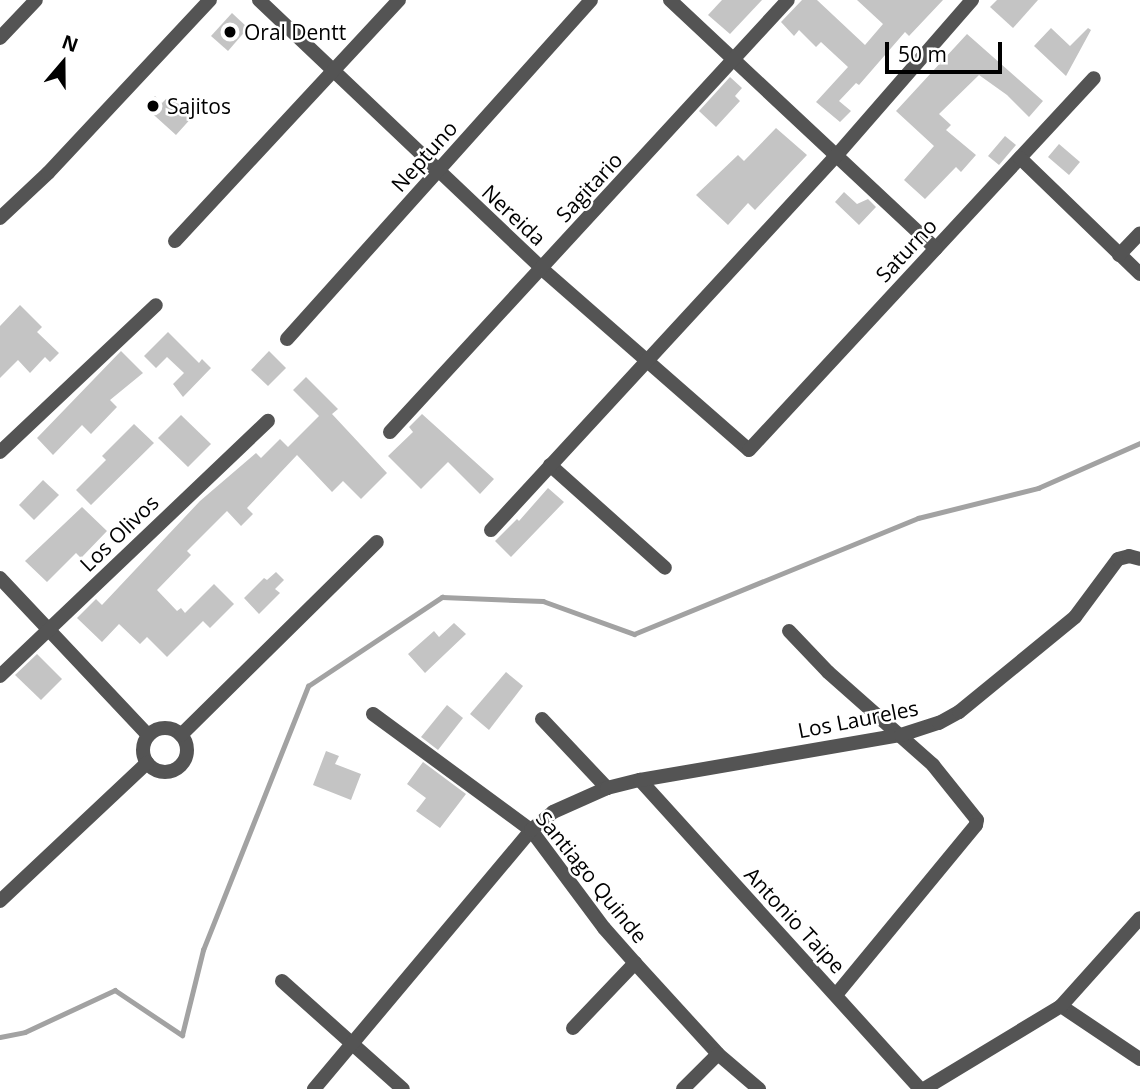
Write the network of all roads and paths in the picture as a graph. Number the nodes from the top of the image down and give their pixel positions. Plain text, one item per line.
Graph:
1 (36, 0) edge
2 (210, 0) edge
3 (259, 0) edge
4 (399, 0) edge
5 (591, 0) edge
6 (670, 0) edge
7 (789, 0) edge
8 (972, 0) edge
9 (0, 38) edge
10 (735, 61) junction
11 (333, 70) junction
12 (1094, 78) dead end
13 (836, 156) junction
14 (1020, 158) junction
15 (438, 172) junction
16 (0, 218) edge
17 (1140, 233) edge
18 (175, 242) dead end
19 (936, 249) junction
20 (1119, 255) junction
21 (541, 268) junction
22 (1140, 274) edge
23 (156, 305) dead end
24 (287, 339) dead end
25 (645, 361) junction
26 (268, 421) dead end
27 (390, 432) dead end
28 (749, 450) joint
29 (0, 452) edge
30 (550, 465) junction
31 (491, 530) dead end
32 (377, 542) dead end
33 (1140, 559) edge
34 (665, 568) dead end
35 (0, 578) edge
36 (49, 630) junction
37 (789, 631) dead end
38 (0, 676) edge
39 (373, 714) dead end
40 (542, 719) dead end
41 (148, 735) junction
42 (181, 735) junction
43 (901, 735) junction
44 (147, 763) junction
45 (640, 780) junction
46 (607, 788) junction
47 (531, 830) junction
48 (0, 901) edge
49 (1140, 918) edge
50 (635, 963) junction
51 (282, 981) dead end
52 (836, 995) junction
53 (1061, 1006) junction
54 (573, 1028) dead end
55 (353, 1043) junction
56 (718, 1054) junction
57 (1140, 1059) edge
58 (314, 1089) edge
59 (403, 1089) edge
60 (684, 1089) edge
61 (759, 1089) edge
62 (922, 1089) edge

1 - 9 street
2 - 16 street
3 - 11 street, Nereida
4 - 11 street
5 - 15 street, Neptuno
6 - 10 street
7 - 10 street, Sagitario
8 - 13 street
10 - 13 street
10 - 21 street, Sagitario
11 - 15 street, Nereida
11 - 18 street
12 - 14 street, Saturno
13 - 19 street
13 - 25 street
14 - 19 street, Saturno
14 - 20 street
15 - 21 street, Nereida
15 - 24 street, Neptuno
17 - 20 street
19 - 28 street, Saturno
20 - 22 street
21 - 25 street, Nereida
21 - 27 street, Sagitario
23 - 29 street
25 - 28 street, Nereida
25 - 30 street
26 - 36 street, Los Olivos
30 - 31 street
30 - 34 street
32 - 42 street
33 - 43 street, Los Laureles
35 - 36 street
36 - 38 street, Los Olivos
36 - 41 street
37 - 43 street
39 - 47 street, Santiago Quinde
40 - 46 street
41 - 42 street
41 - 44 street
42 - 44 street
43 - 45 street, Los Laureles
43 - 52 street
44 - 48 street
45 - 46 street, Los Laureles
45 - 52 street, Antonio Taipe
46 - 47 street, Los Laureles
47 - 50 street, Santiago Quinde
47 - 55 street, Los Laureles
49 - 53 street
50 - 54 street
50 - 56 street, Santiago Quinde
51 - 55 street
52 - 62 street, Antonio Taipe
53 - 57 street
53 - 62 street
55 - 58 street, Los Laureles
55 - 59 street
56 - 60 street
56 - 61 street, Santiago Quinde

